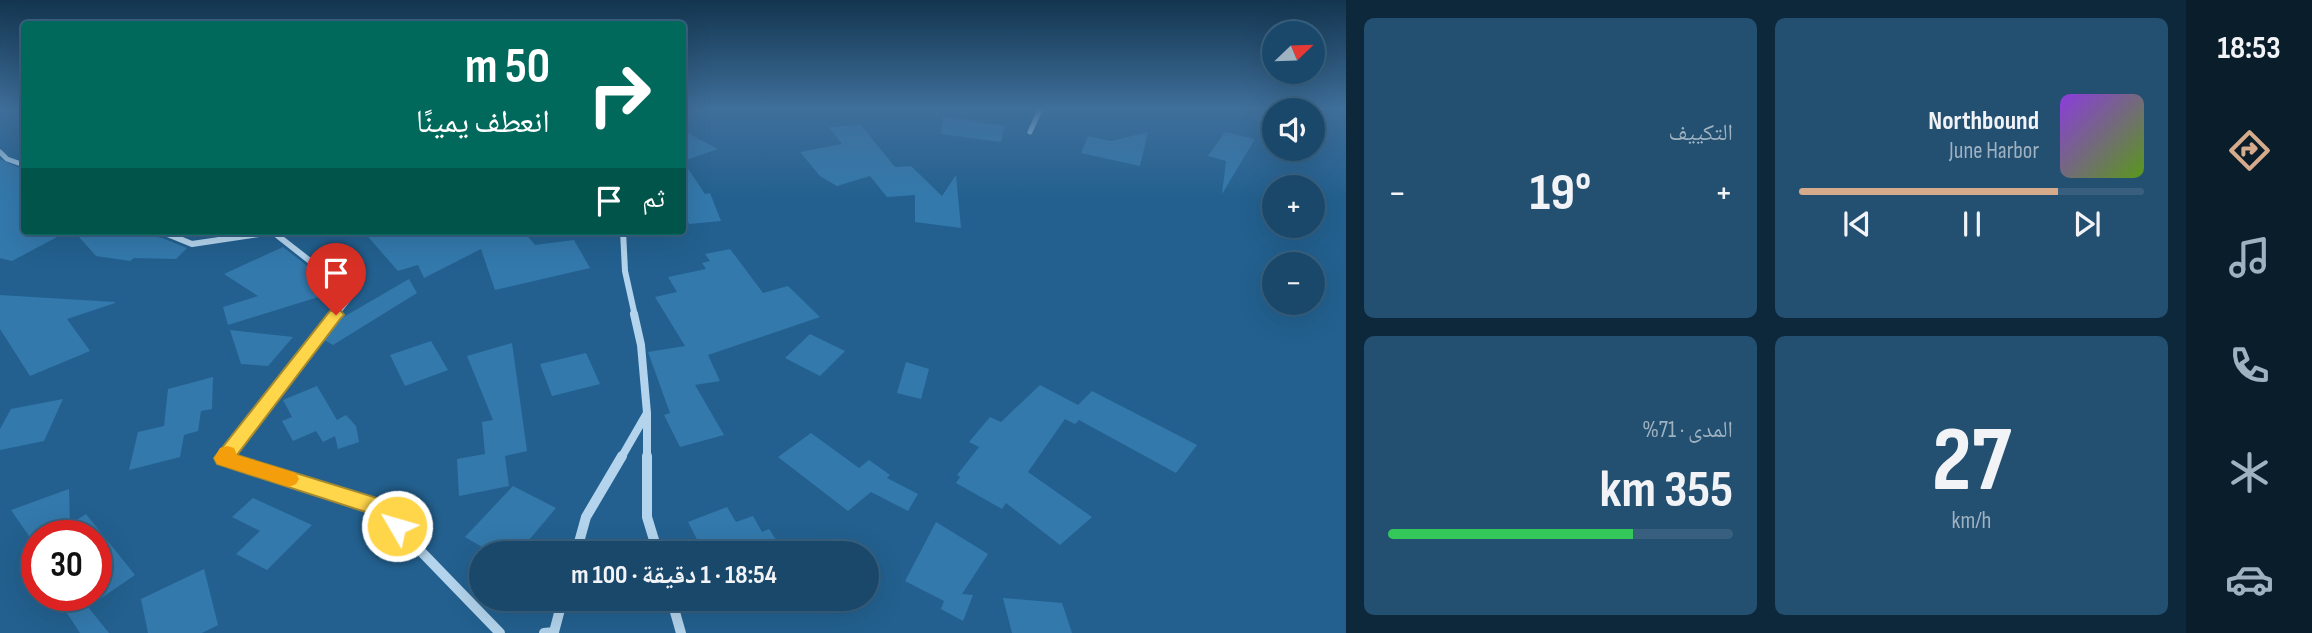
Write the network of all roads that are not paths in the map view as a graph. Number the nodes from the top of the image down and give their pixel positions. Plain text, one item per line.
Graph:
1 (0, 152) edge
2 (21, 164) edge
3 (170, 235) edge
4 (253, 235) edge
5 (277, 235) edge
6 (623, 235) edge
7 (647, 413) junction
8 (579, 541) edge
9 (654, 541) edge
10 (560, 611) edge
11 (675, 611) edge
12 (499, 633) edge
13 (544, 633) edge
14 (681, 633) edge

1 - 2 street
3 - 4 street
5 - 12 street
6 - 7 street
7 - 8 street
7 - 9 street
10 - 13 street
11 - 14 street

